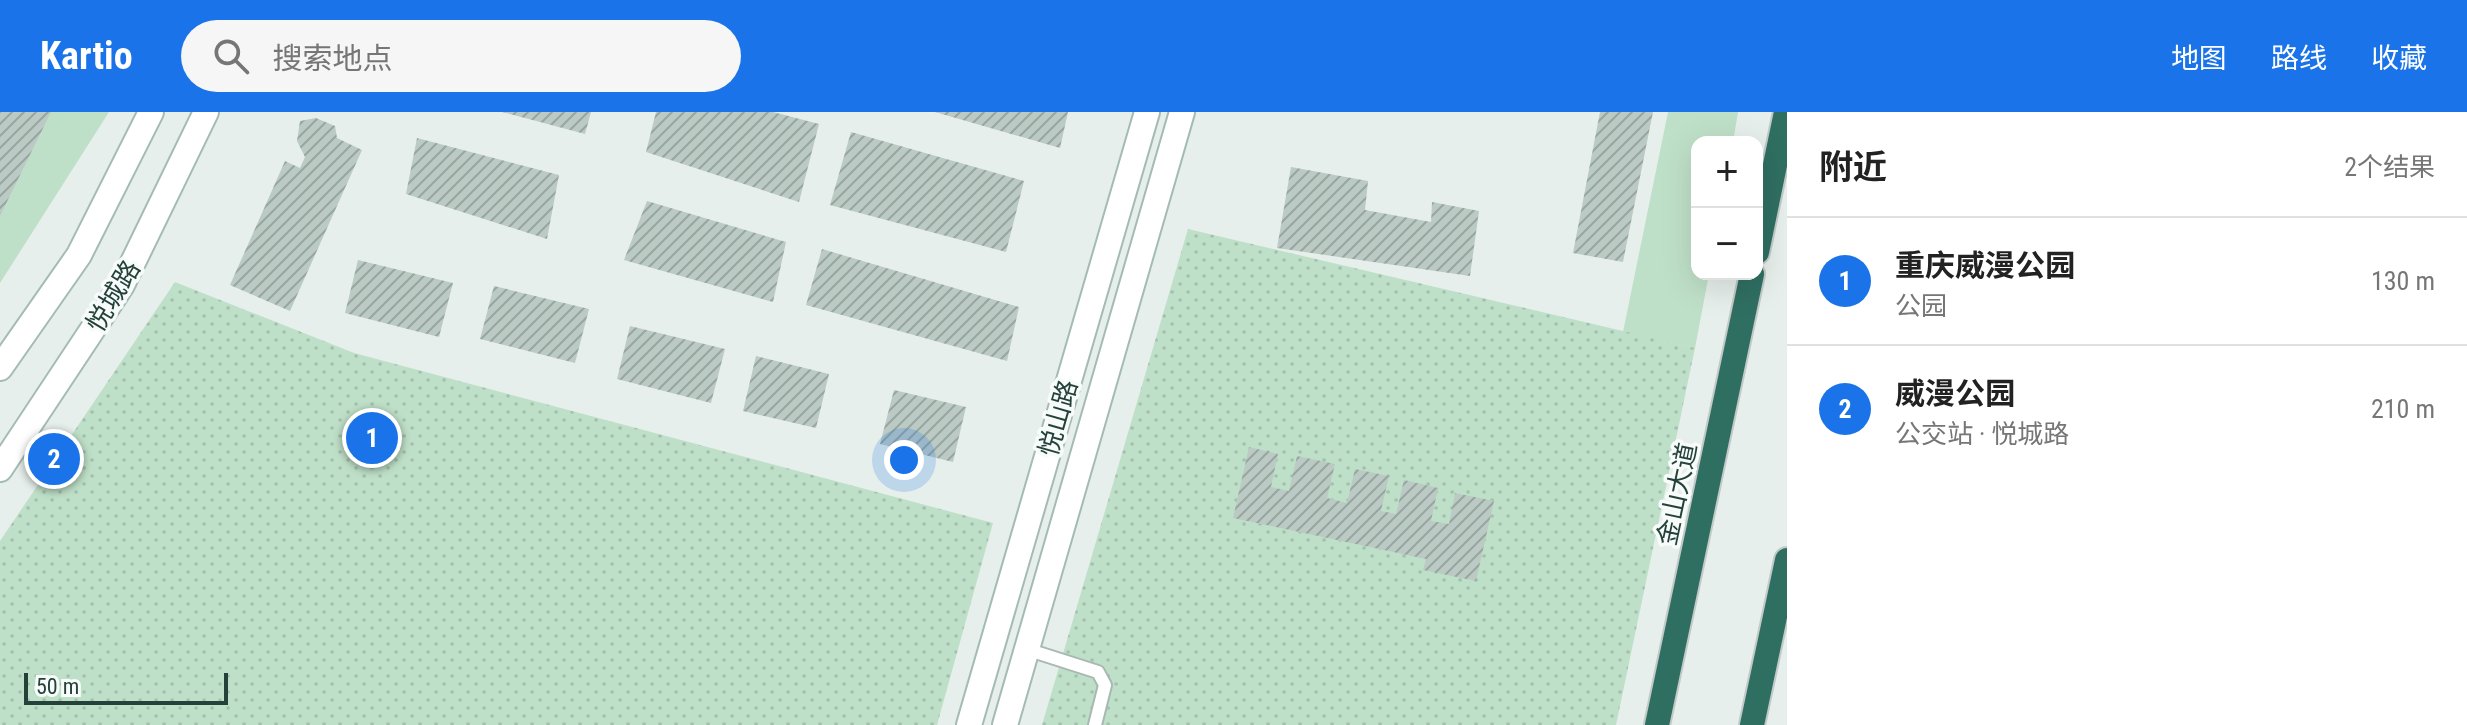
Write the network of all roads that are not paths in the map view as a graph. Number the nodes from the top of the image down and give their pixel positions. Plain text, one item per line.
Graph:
1 (151, 112) edge
2 (206, 112) edge
3 (1147, 112) edge
4 (1182, 112) edge
5 (1786, 112) edge
6 (1763, 223) edge
7 (1751, 280) edge
8 (0, 368) edge
9 (0, 469) edge
10 (1787, 560) edge
11 (1026, 649) junction
12 (969, 725) edge
13 (1005, 725) edge
14 (1095, 725) edge
15 (1657, 725) edge
16 (1752, 725) edge

1 - 8 main road, 悦城路
2 - 9 main road, 悦城路
3 - 12 main road, 悦山路
4 - 11 main road, 悦山路
5 - 6 highway
7 - 15 highway, 金山大道
10 - 16 highway
11 - 13 main road, 悦山路
11 - 14 lane

